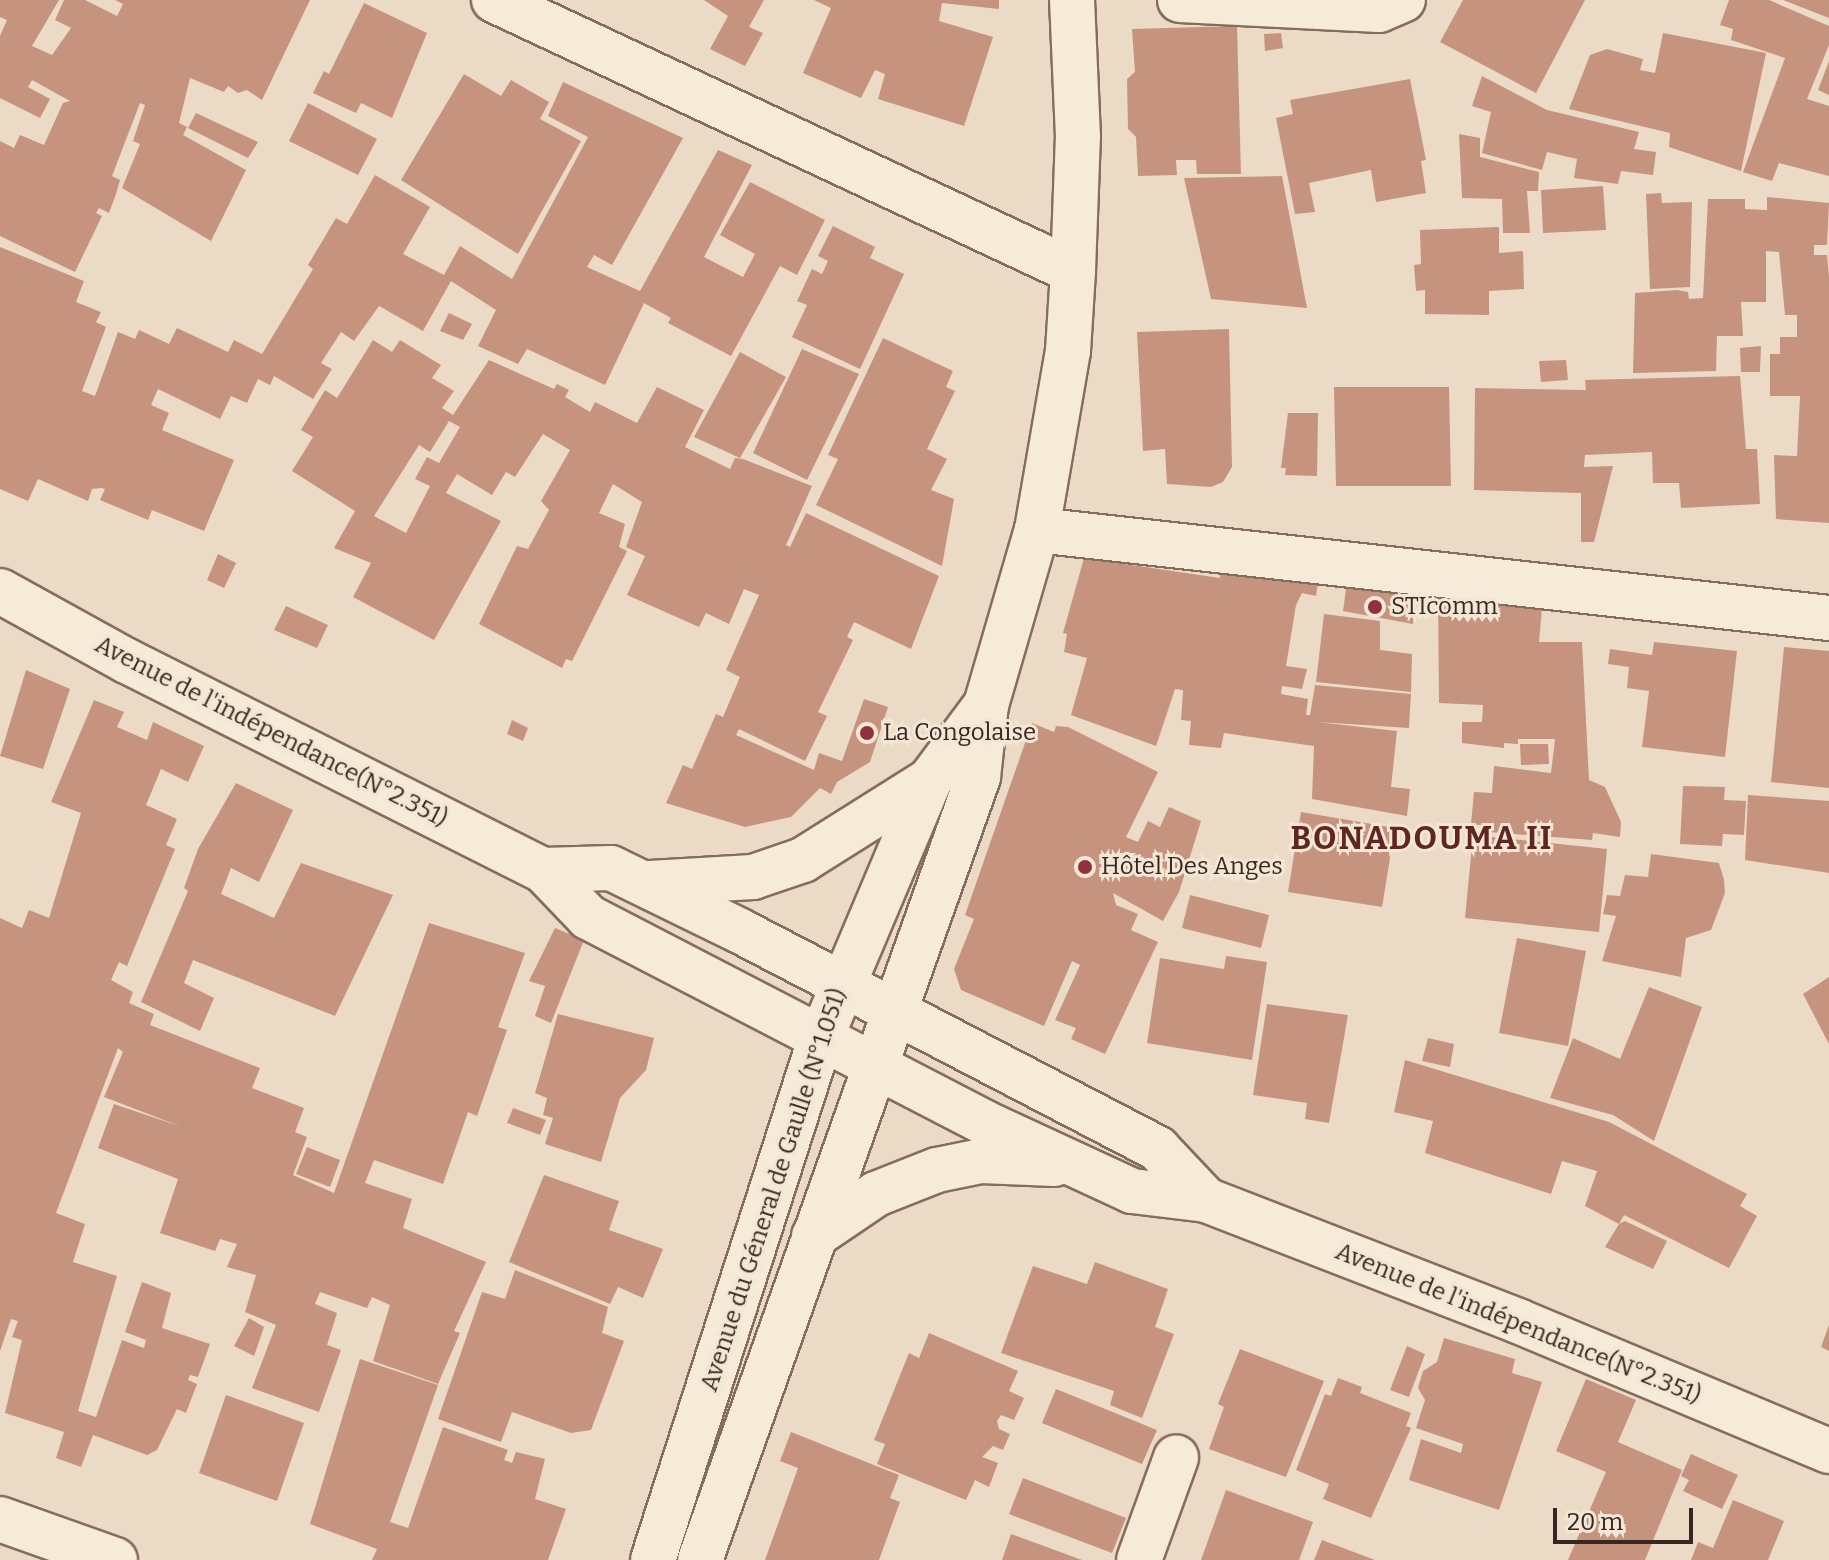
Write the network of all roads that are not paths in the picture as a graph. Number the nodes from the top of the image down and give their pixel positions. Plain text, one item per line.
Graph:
1 (494, 0) edge
2 (1072, 0) edge
3 (1180, 0) edge
4 (1403, 0) edge
5 (1073, 271) junction
6 (1037, 530) junction
7 (0, 591) edge
8 (1829, 618) edge
9 (986, 705) junction
10 (930, 780) junction
11 (543, 870) junction
12 (644, 883) junction
13 (842, 985) junction
14 (896, 1011) junction
15 (820, 1040) junction
16 (874, 1067) junction
17 (1080, 1166) junction
18 (1206, 1200) junction
19 (814, 1236) junction
20 (1829, 1451) edge
21 (1176, 1458) dead end
22 (0, 1519) edge
23 (115, 1560) edge
24 (653, 1560) edge
25 (700, 1560) edge
26 (1139, 1560) edge

1 - 5 main road
2 - 5 main road, Avenue du Géneral de Gaulle (N°1.051)
3 - 4 main road
5 - 6 main road, Avenue du Géneral de Gaulle (N°1.051)
6 - 8 main road
6 - 9 main road, Avenue du Géneral de Gaulle (N°1.051)
7 - 11 main road, Avenue de l'indépendance(N°2.351)
9 - 10 main road, Avenue du Géneral de Gaulle (N°1.051)
9 - 14 main road, Avenue du Géneral de Gaulle (N°1.051)
10 - 12 main road
10 - 13 main road, Avenue du Géneral de Gaulle (N°1.051)
11 - 12 main road, Avenue de l'indépendance(N°2.351)
11 - 15 main road, Avenue de l'indépendance(N°2.351)
12 - 13 main road, Avenue de l'indépendance(N°2.351)
13 - 14 main road, Avenue de l'indépendance(N°2.351)
13 - 15 main road, Avenue du Géneral de Gaulle (N°1.051)
14 - 16 main road, Avenue du Géneral de Gaulle (N°1.051)
14 - 18 main road, Avenue de l'indépendance(N°2.351)
15 - 16 main road, Avenue de l'indépendance(N°2.351)
15 - 24 main road, Avenue du Géneral de Gaulle (N°1.051)
16 - 17 main road, Avenue de l'indépendance(N°2.351)
16 - 19 main road, Avenue du Géneral de Gaulle (N°1.051)
17 - 18 main road, Avenue de l'indépendance(N°2.351)
17 - 19 main road
18 - 20 main road, Avenue de l'indépendance(N°2.351)
19 - 25 main road, Avenue du Géneral de Gaulle (N°1.051)
21 - 26 main road
22 - 23 main road

